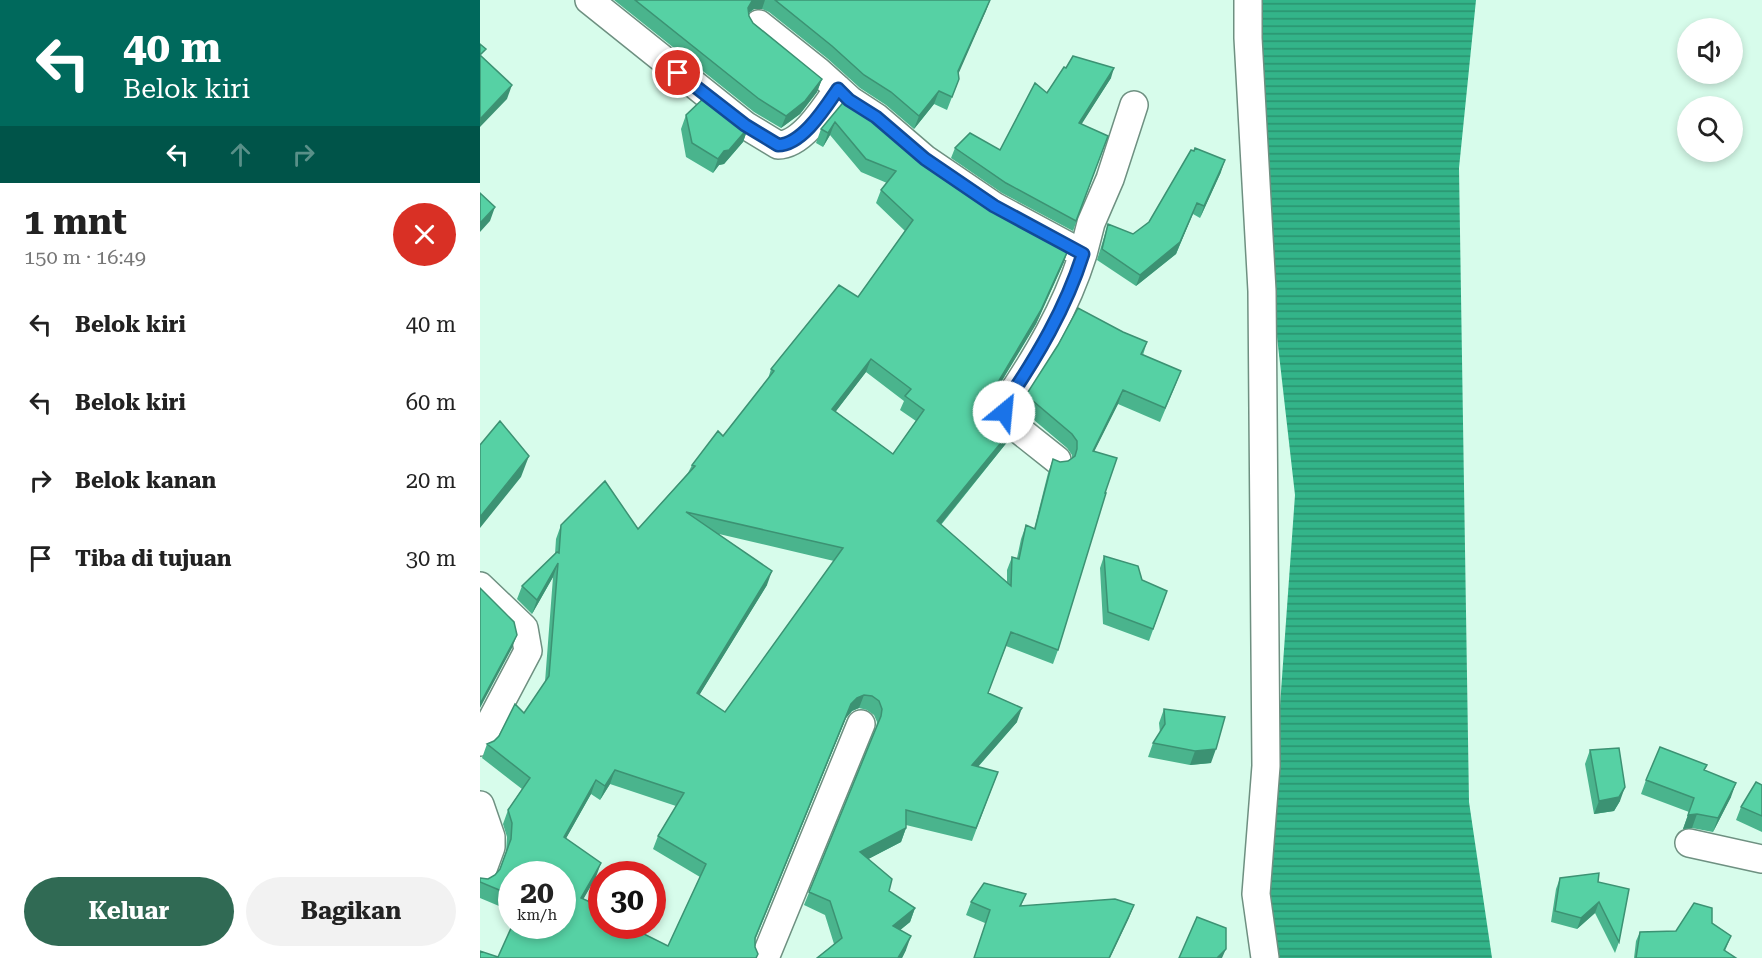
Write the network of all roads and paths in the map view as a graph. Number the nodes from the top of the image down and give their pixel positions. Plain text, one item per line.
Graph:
1 (589, 0) edge
2 (1248, 0) edge
3 (759, 24) dead end
4 (838, 89) junction
5 (1134, 105) dead end
6 (1083, 254) junction
7 (1057, 460) edge
8 (480, 586) edge
9 (861, 724) dead end
10 (480, 742) edge
11 (480, 805) edge
12 (1689, 843) dead end
13 (1762, 859) edge
14 (480, 877) edge
15 (765, 958) edge
16 (1265, 958) edge

1 - 4 street
2 - 16 street
3 - 4 street
4 - 6 street
5 - 6 street
6 - 7 street
8 - 10 street
9 - 15 street
11 - 14 street
12 - 13 street

